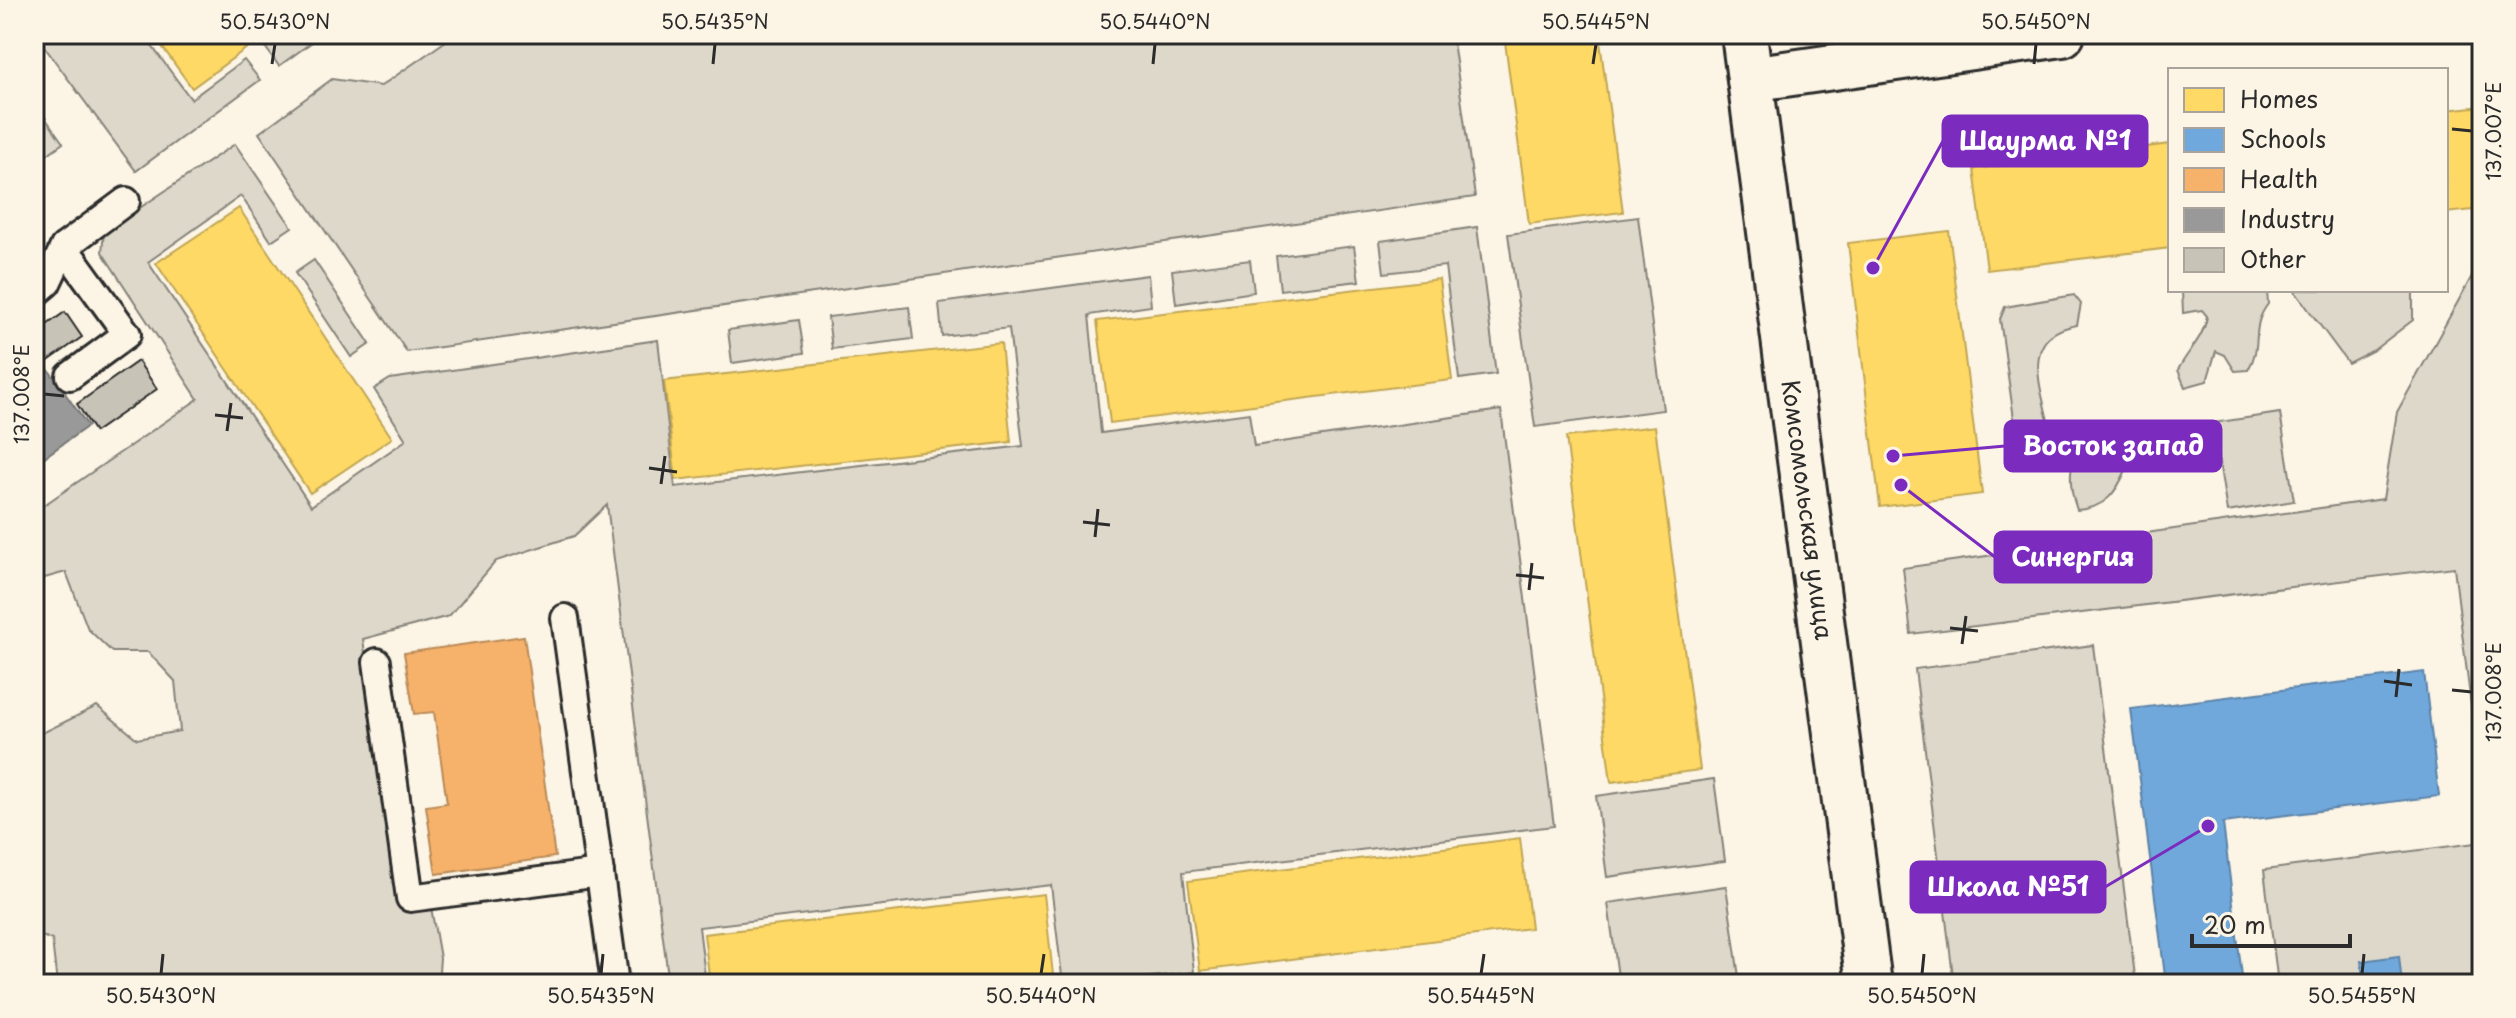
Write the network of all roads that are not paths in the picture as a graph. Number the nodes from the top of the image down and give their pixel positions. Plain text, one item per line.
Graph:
1 (1744, 34) edge
2 (2062, 34) edge
3 (1750, 79) junction
4 (126, 201) dead end
5 (64, 247) junction
6 (34, 294) edge
7 (70, 376) dead end
8 (565, 618) dead end
9 (377, 662) dead end
10 (600, 873) junction
11 (615, 984) edge
12 (1869, 984) edge

1 - 3 street, Комсомольская улица
2 - 3 street
3 - 12 street, Комсомольская улица
4 - 5 lane
5 - 6 lane
5 - 7 lane
8 - 10 lane
9 - 10 lane
10 - 11 lane

